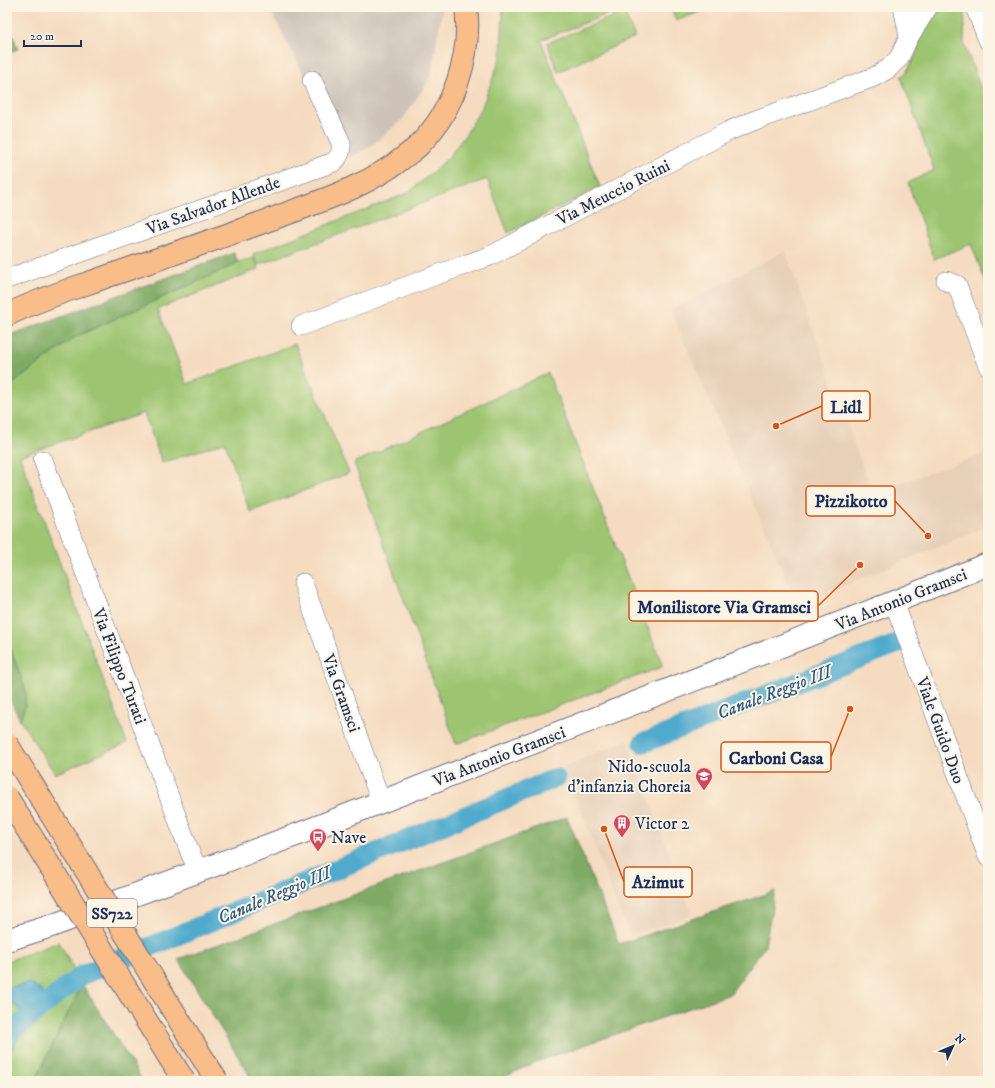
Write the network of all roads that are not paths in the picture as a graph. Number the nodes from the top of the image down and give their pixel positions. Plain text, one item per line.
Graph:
1 (466, 7) edge
2 (903, 7) edge
3 (928, 7) edge
4 (975, 7) edge
5 (909, 37) junction
6 (988, 40) edge
7 (312, 80) dead end
8 (7, 278) edge
9 (946, 281) dead end
10 (12, 310) edge
11 (301, 326) dead end
12 (988, 366) edge
13 (43, 460) dead end
14 (988, 564) edge
15 (303, 583) dead end
16 (894, 602) junction
17 (7, 744) edge
18 (7, 797) edge
19 (381, 802) junction
20 (988, 857) edge
21 (199, 871) junction
22 (7, 940) edge
23 (184, 1081) edge
24 (217, 1081) edge

1 - 10 highway
2 - 5 street
3 - 5 street, Via Meuccio Ruini
4 - 6 street
5 - 11 street, Via Meuccio Ruini
7 - 8 street, Via Salvador Allende
9 - 12 street
13 - 21 street, Via Filippo Turati
14 - 16 street, Via Antonio Gramsci
15 - 19 street, Via Gramsci
16 - 19 street, Via Antonio Gramsci
16 - 20 street, Viale Guido Duo
17 - 24 highway, SS722, bridge
18 - 23 highway, SS722, bridge
19 - 21 street, Via Antonio Gramsci
21 - 22 street, Via Antonio Gramsci

